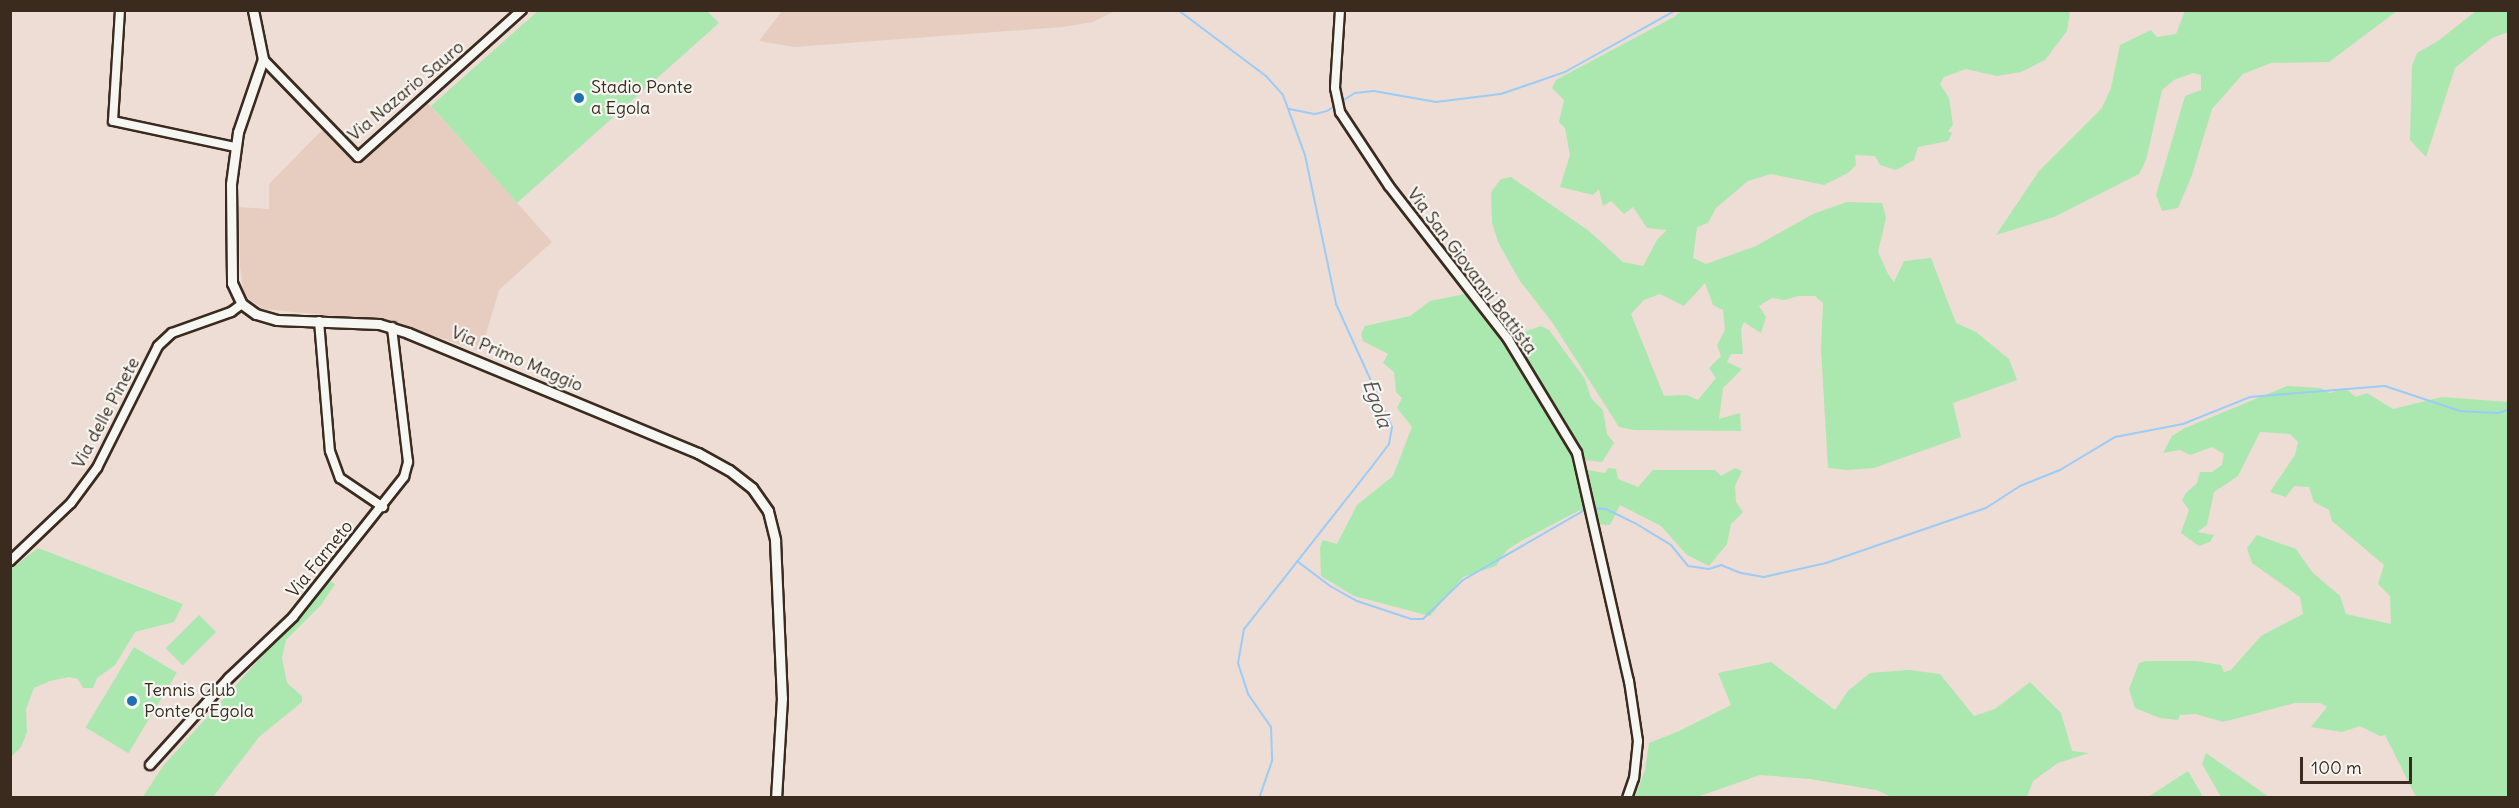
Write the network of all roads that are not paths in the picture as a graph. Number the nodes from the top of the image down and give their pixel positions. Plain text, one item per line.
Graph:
1 (120, 10) edge
2 (522, 10) edge
3 (1340, 10) edge
4 (250, 11) edge
5 (263, 59) junction
6 (235, 147) junction
7 (242, 304) junction
8 (319, 321) junction
9 (392, 327) junction
10 (383, 507) junction
11 (10, 561) edge
12 (150, 765) dead end
13 (776, 798) edge
14 (1627, 798) edge

1 - 6 street
2 - 5 street, Via Nazario Sauro
3 - 14 street, Via San Giovanni Battista
4 - 5 street
5 - 6 street
6 - 7 street
7 - 8 street, Via Primo Maggio
7 - 11 street, Via delle Pinete
8 - 9 street, Via Primo Maggio
8 - 10 street
9 - 10 street, Via Farneto
9 - 13 street, Via Primo Maggio
10 - 12 street, Via Farneto

